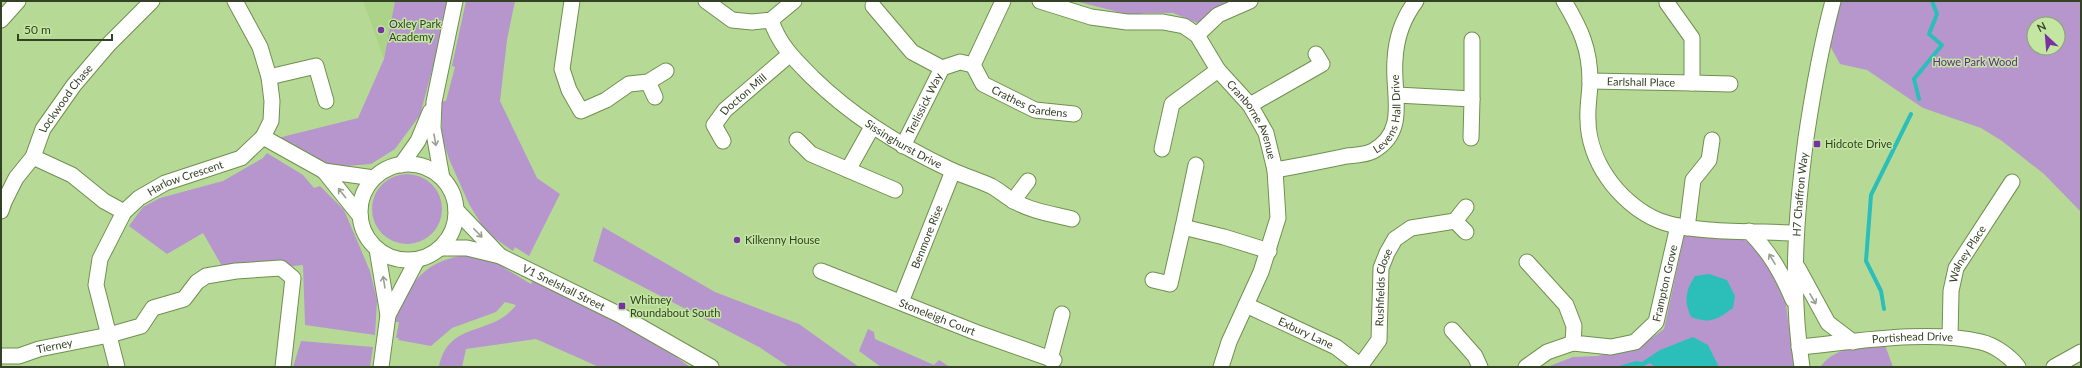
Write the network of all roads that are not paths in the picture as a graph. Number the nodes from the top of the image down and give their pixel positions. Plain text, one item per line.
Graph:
1 (18, 1) edge
2 (152, 1) edge
3 (235, 1) edge
4 (455, 1) edge
5 (572, 1) edge
6 (706, 1) edge
7 (794, 1) edge
8 (1003, 1) edge
9 (1040, 1) edge
10 (1250, 1) edge
11 (1416, 1) edge
12 (1564, 1) edge
13 (1833, 1) edge
14 (1667, 3) dead end
15 (873, 6) dead end
16 (1, 20) edge
17 (771, 20) junction
18 (1197, 35) junction
19 (1472, 40) dead end
20 (1316, 54) dead end
21 (789, 55) junction
22 (973, 65) junction
23 (942, 68) junction
24 (666, 70) dead end
25 (1218, 70) junction
26 (269, 77) junction
27 (1590, 81) junction
28 (648, 82) junction
29 (1692, 83) junction
30 (1730, 84) dead end
31 (1397, 95) junction
32 (655, 97) dead end
33 (1472, 99) junction
34 (326, 101) dead end
35 (434, 102) junction
36 (1250, 105) junction
37 (1074, 114) dead end
38 (872, 127) junction
39 (263, 137) junction
40 (1471, 138) dead end
41 (797, 140) dead end
42 (1712, 140) dead end
43 (723, 141) dead end
44 (903, 146) junction
45 (1162, 149) dead end
46 (33, 157) junction
47 (401, 165) junction
48 (1196, 165) dead end
49 (848, 170) junction
50 (1275, 170) junction
51 (324, 171) junction
52 (953, 171) junction
53 (374, 178) junction
54 (442, 178) junction
55 (1028, 181) dead end
56 (2012, 182) dead end
57 (895, 190) dead end
58 (1013, 201) junction
59 (1466, 207) dead end
60 (456, 210) junction
61 (1, 212) edge
62 (124, 212) junction
63 (360, 216) junction
64 (1072, 219) dead end
65 (1455, 221) junction
66 (1184, 227) junction
67 (1682, 227) junction
68 (1749, 231) junction
69 (1466, 232) dead end
70 (1796, 233) junction
71 (440, 248) junction
72 (377, 249) junction
73 (1269, 251) junction
74 (500, 256) junction
75 (417, 260) junction
76 (1527, 262) dead end
77 (1796, 264) junction
78 (821, 272) dead end
79 (1153, 280) dead end
80 (901, 302) junction
81 (1246, 305) junction
82 (1796, 306) junction
83 (1062, 314) dead end
84 (388, 319) junction
85 (1452, 330) dead end
86 (109, 335) junction
87 (1950, 337) junction
88 (1853, 342) junction
89 (1573, 343) junction
90 (1799, 348) junction
91 (2081, 352) edge
92 (1, 356) edge
93 (382, 365) edge
94 (1361, 366) edge
95 (117, 367) edge
96 (283, 367) edge
97 (711, 367) edge
98 (1221, 367) edge
99 (1480, 367) edge
100 (1526, 367) edge
101 (1802, 367) edge
102 (2018, 367) edge
103 (2054, 367) edge

1 - 16 street
2 - 46 street, Lockwood Chase
3 - 26 street, Harlow Crescent
4 - 35 street
5 - 28 street
6 - 17 street
7 - 17 street
8 - 22 street
9 - 18 street, Cranborne Avenue
10 - 18 street
11 - 31 street, Levens Hall Drive
12 - 27 street
13 - 70 street, H7 Chaffron Way
14 - 29 street
15 - 23 street
17 - 21 street, Sissinghurst Drive
18 - 25 street, Cranborne Avenue
19 - 33 street
20 - 36 street
21 - 38 street, Sissinghurst Drive
21 - 43 street, Docton Mill
22 - 23 street, Trelissick Way
22 - 37 street, Crathes Gardens
23 - 44 street, Trelissick Way
24 - 28 street
25 - 36 street, Cranborne Avenue
25 - 45 street
26 - 34 street
26 - 39 street, Harlow Crescent
27 - 29 street, Earlshall Place
27 - 67 street
28 - 32 street
29 - 30 street, Earlshall Place
31 - 33 street
31 - 50 street, Levens Hall Drive
33 - 40 street
35 - 47 street
35 -> 54 street
36 - 50 street, Cranborne Avenue
38 - 44 street, Sissinghurst Drive
38 - 49 street
39 - 51 street
39 - 62 street, Harlow Crescent
41 - 49 street
42 - 67 street, Frampton Grove
44 - 52 street, Sissinghurst Drive
46 - 61 street, Lockwood Chase
46 - 62 street
47 - 53 street
47 - 54 street
48 - 66 street
49 - 57 street
50 - 73 street, Cranborne Avenue
51 - 53 street
63 -> 51 street
52 - 58 street, Sissinghurst Drive
52 - 80 street, Benmore Rise
53 - 63 street
54 - 60 street
55 - 58 street
56 - 87 street, Walney Place
58 - 64 street, Sissinghurst Drive
59 - 65 street
60 - 71 street
60 -> 74 street, V1 Snelshall Street
62 - 86 street, Harlow Crescent
63 - 72 street
65 - 69 street
65 - 94 street, Rushfields Close
66 - 73 street
66 - 79 street
67 - 68 street
67 - 89 street, Frampton Grove
68 - 70 street
82 -> 68 street
70 - 77 street, H7 Chaffron Way
71 - 74 street, V1 Snelshall Street
71 - 75 street
72 - 75 street
84 -> 72 street
73 - 81 street, Cranborne Avenue
74 - 97 street, V1 Snelshall Street
75 - 84 street
76 - 89 street
77 - 82 street, H7 Chaffron Way
77 -> 88 street
78 - 80 street, Stoneleigh Court
80 - 83 street, Stoneleigh Court
81 - 94 street, Exbury Lane
81 - 98 street, Cranborne Avenue
82 - 90 street, H7 Chaffron Way
84 - 93 street
85 - 99 street
86 - 92 street, Tierney
86 - 95 street, Harlow Crescent
86 - 96 street, Tierney
87 - 88 street, Portishead Drive
87 - 102 street, Portishead Drive
88 - 90 street, Portishead Drive
89 - 100 street, Frampton Grove
90 - 101 street, H7 Chaffron Way
91 - 103 street

